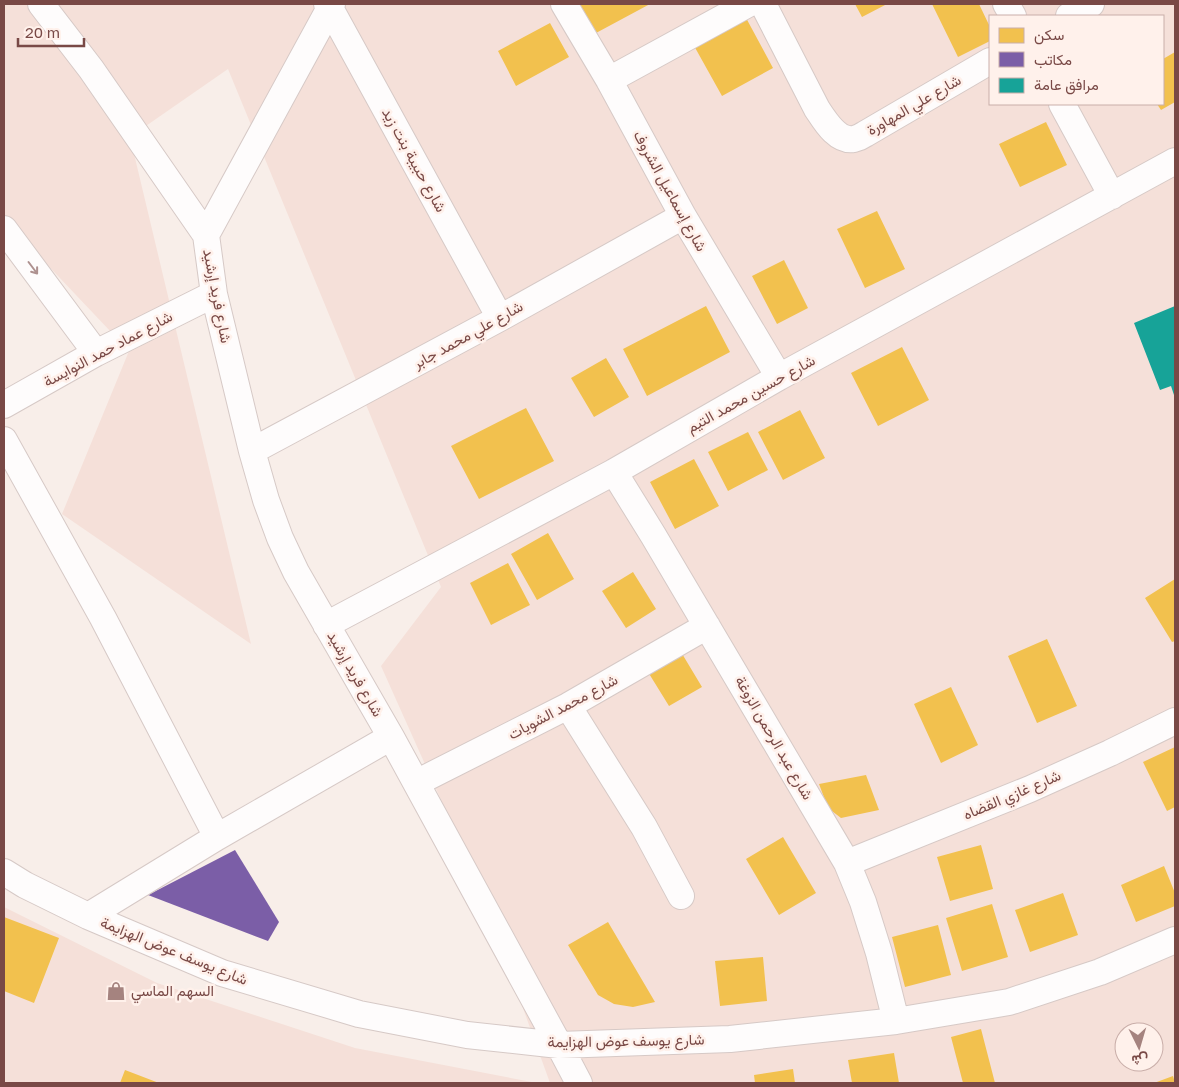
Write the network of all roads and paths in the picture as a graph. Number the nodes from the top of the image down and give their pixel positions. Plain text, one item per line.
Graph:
1 (40, 4) edge
2 (564, 4) edge
3 (748, 4) edge
4 (763, 4) edge
5 (1006, 4) edge
6 (1091, 4) edge
7 (330, 5) edge
8 (1012, 15) edge
9 (1071, 15) edge
10 (989, 62) edge
11 (609, 80) junction
12 (1063, 105) edge
13 (1175, 161) edge
14 (1112, 196) junction
15 (683, 216) junction
16 (4, 229) edge
17 (206, 235) junction
18 (214, 294) junction
19 (500, 318) junction
20 (96, 353) junction
21 (779, 377) junction
22 (4, 405) edge
23 (4, 440) edge
24 (252, 451) junction
25 (614, 472) junction
26 (326, 625) junction
27 (707, 626) junction
28 (568, 706) junction
29 (1175, 720) edge
30 (391, 736) junction
31 (416, 783) junction
32 (217, 837) junction
33 (847, 863) junction
34 (4, 872) edge
35 (681, 896) dead end
36 (88, 916) junction
37 (1175, 940) edge
38 (896, 1021) junction
39 (559, 1044) junction
40 (579, 1083) edge

1 - 17 street, شارع فريد إرشيد
2 - 11 street, شارع إسماعيل الشروف
3 - 11 street
4 - 10 street, شارع علي المهاورة
5 - 8 street
6 - 9 street
7 - 17 street, شارع فريد إرشيد
7 - 19 street, شارع حبيبة بنت زيد
11 - 15 street, شارع إسماعيل الشروف
12 - 14 street
13 - 14 street, شارع حسين محمد التيم
14 - 21 street, شارع حسين محمد التيم
15 - 19 street, شارع علي محمد جابر
15 - 21 street, شارع إسماعيل الشروف
16 -> 20 street
17 - 18 street, شارع فريد إرشيد
18 - 20 street, شارع عماد حمد النوايسة
18 - 24 street, شارع فريد إرشيد
19 - 24 street, شارع علي محمد جابر
20 - 22 street, شارع عماد حمد النوايسة
21 - 25 street, شارع حسين محمد التيم
23 - 32 street
24 - 26 street, شارع فريد إرشيد
25 - 26 street, شارع حسين محمد التيم
25 - 27 street, شارع عبد الرحمن الزوغة
26 - 30 street, شارع فريد إرشيد
27 - 28 street, شارع محمد الشويات
27 - 33 street, شارع عبد الرحمن الزوغة
28 - 31 street, شارع محمد الشويات
28 - 35 street
29 - 33 street, شارع غازي القضاه
30 - 31 street, شارع فريد إرشيد
30 - 32 street
31 - 39 street, شارع فريد إرشيد
32 - 36 street
33 - 38 street, شارع عبد الرحمن الزوغة
34 - 36 street, شارع يوسف عوض الهزايمة
36 - 39 street, شارع يوسف عوض الهزايمة
37 - 38 street, شارع يوسف عوض الهزايمة
38 - 39 street, شارع يوسف عوض الهزايمة
39 - 40 street, شارع فريد إرشيد

